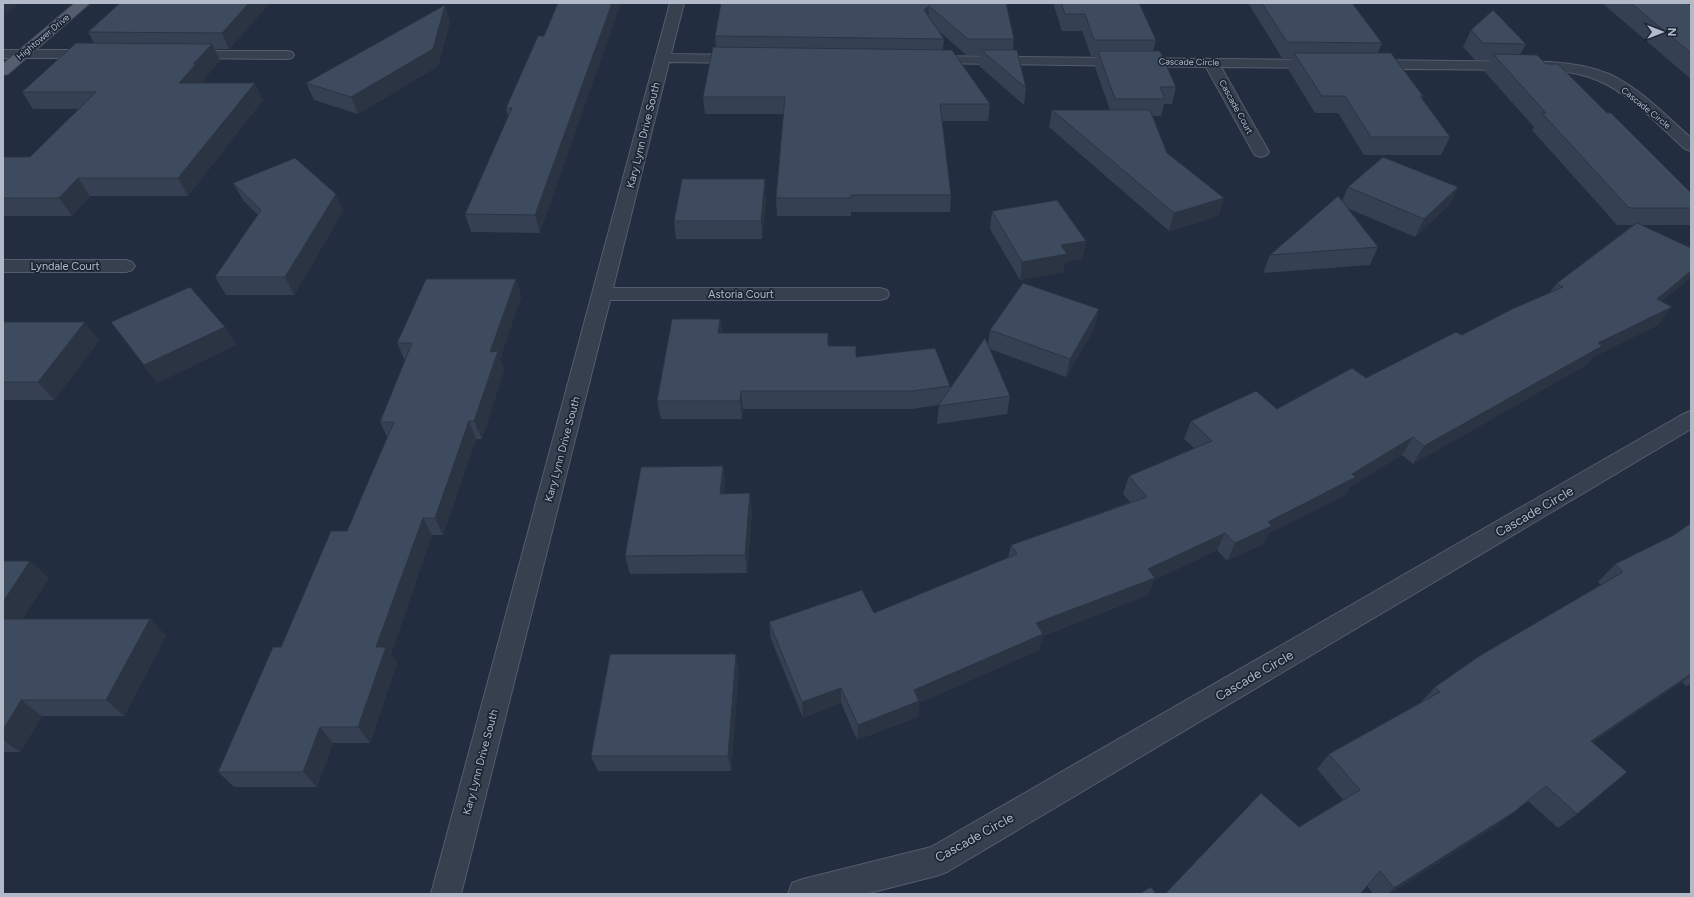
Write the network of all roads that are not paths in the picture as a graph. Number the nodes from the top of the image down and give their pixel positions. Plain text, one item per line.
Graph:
1 (83, 3) edge
2 (677, 3) edge
3 (3, 54) edge
4 (22, 54) junction
5 (108, 54) edge
6 (178, 54) edge
7 (286, 55) dead end
8 (662, 58) junction
9 (758, 59) edge
10 (917, 60) edge
11 (1211, 63) junction
12 (1337, 64) edge
13 (1353, 64) edge
14 (3, 71) edge
15 (1691, 146) edge
16 (1261, 152) dead end
17 (3, 266) edge
18 (126, 266) dead end
19 (602, 294) junction
20 (880, 294) dead end
21 (1691, 419) edge
22 (446, 894) edge
23 (803, 894) edge

1 - 4 main road, Hightower Drive
2 - 8 street, Kary Lynn Drive South
3 - 4 street
4 - 5 street
4 - 14 main road, Hightower Drive
6 - 7 street
8 - 9 street
8 - 19 street, Kary Lynn Drive South
10 - 11 street, Cascade Circle
11 - 12 street, Cascade Circle
11 - 16 street, Cascade Court
13 - 15 street, Cascade Circle
17 - 18 street, Lyndale Court
19 - 20 street, Astoria Court
19 - 22 street, Kary Lynn Drive South
21 - 23 street, Cascade Circle

